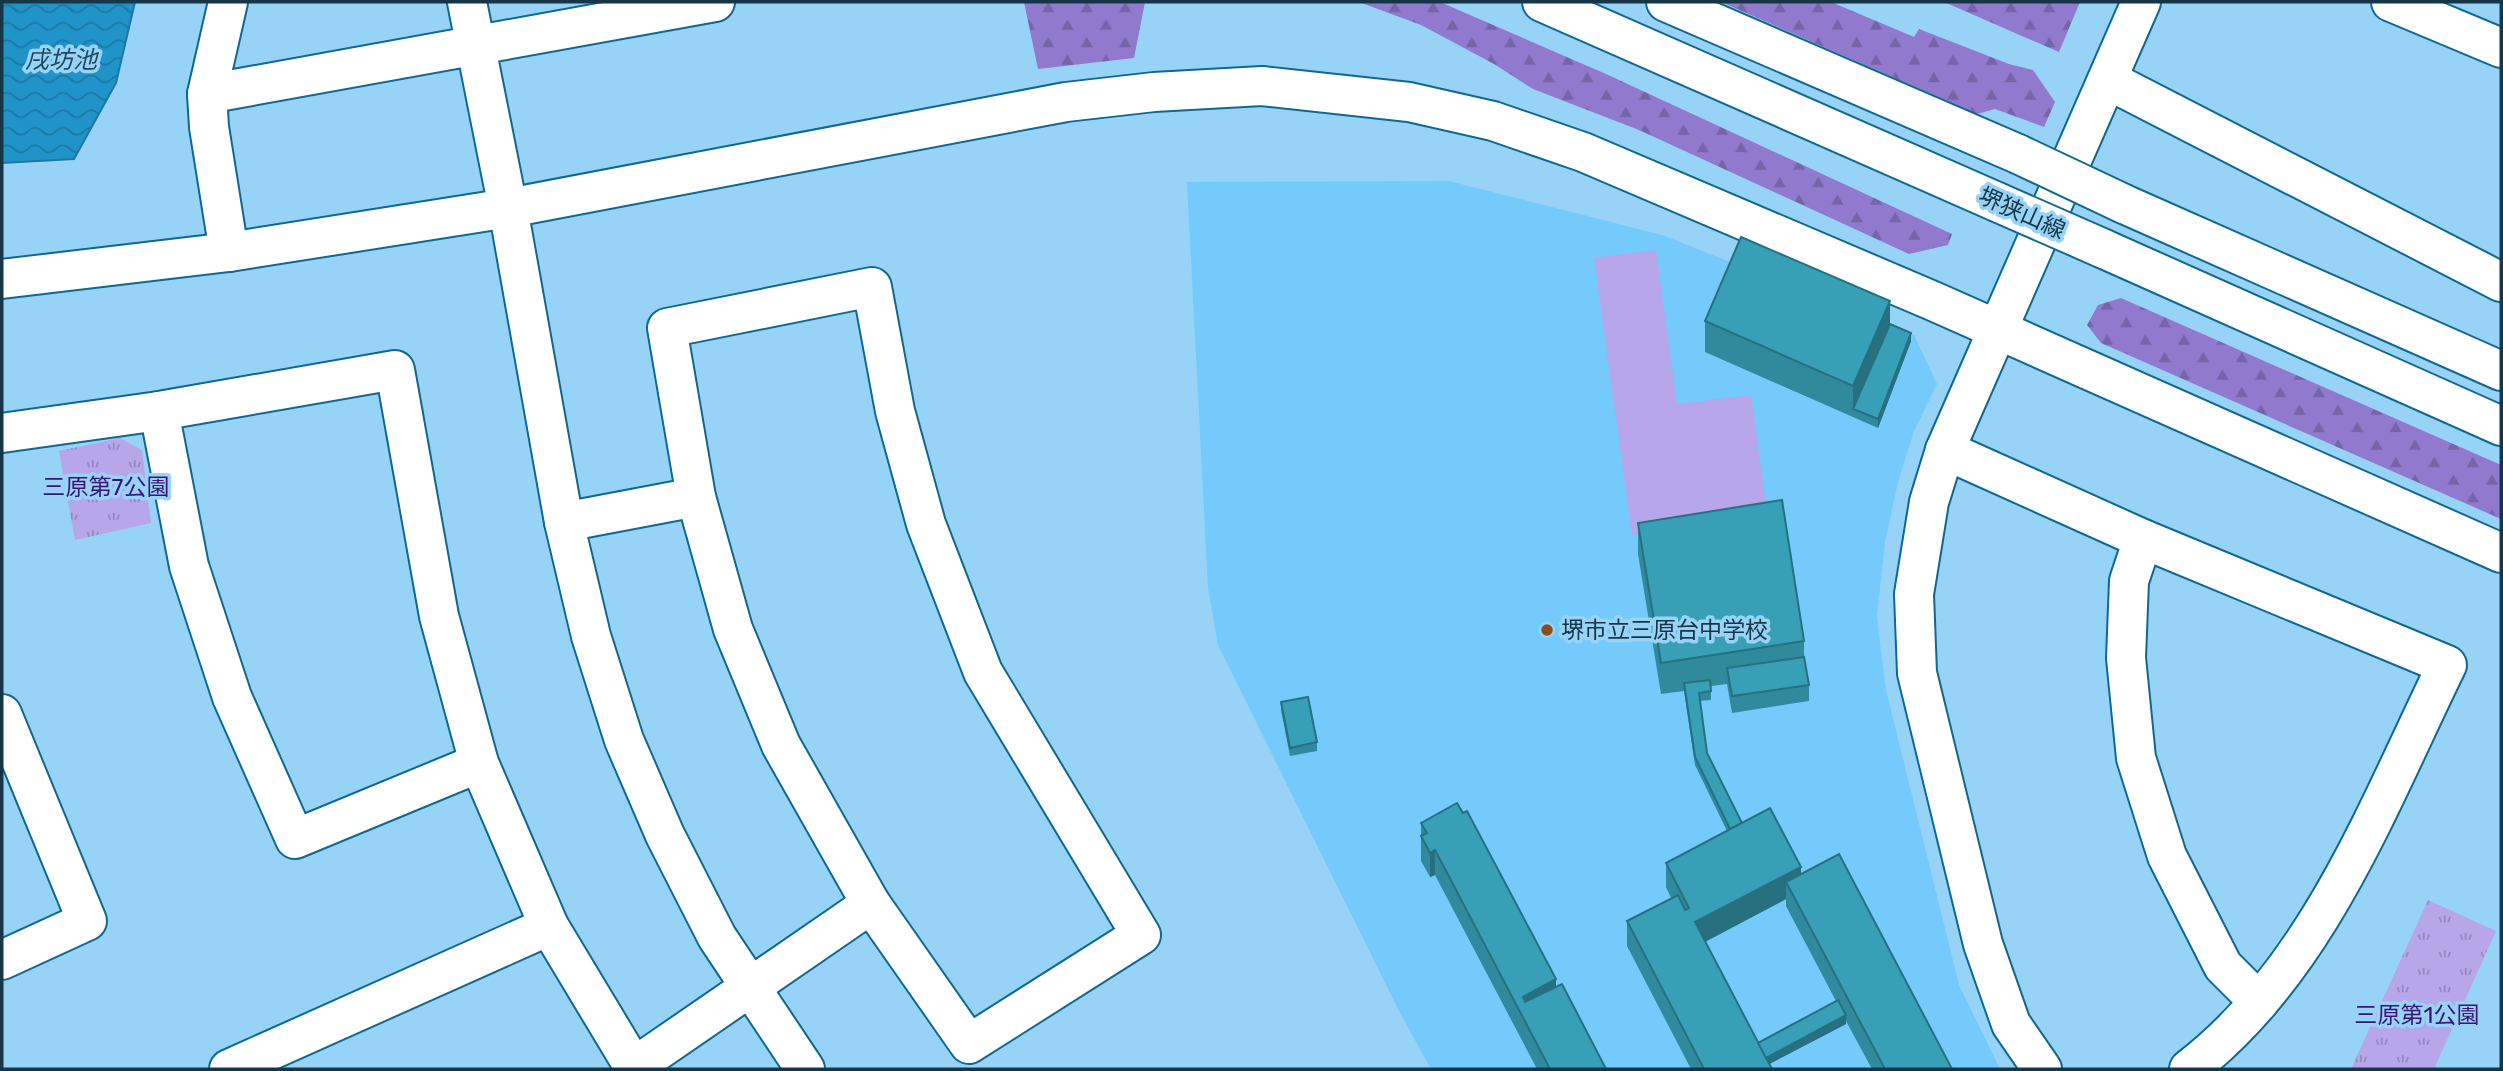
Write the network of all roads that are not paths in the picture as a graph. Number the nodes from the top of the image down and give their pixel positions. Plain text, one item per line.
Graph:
1 (228, 2) edge
2 (467, 2) edge
3 (715, 2) edge
4 (1542, 2) edge
5 (1666, 2) edge
6 (2141, 2) edge
7 (2391, 2) edge
8 (475, 46) junction
9 (2501, 48) edge
10 (2108, 80) junction
11 (207, 94) junction
12 (508, 208) junction
13 (229, 252) junction
14 (2, 279) edge
15 (2501, 280) edge
16 (1996, 330) junction
17 (2501, 371) edge
18 (159, 411) junction
19 (2501, 426) edge
20 (2, 433) edge
21 (1945, 450) junction
22 (696, 497) junction
23 (564, 522) junction
24 (2143, 539) junction
25 (2501, 553) edge
26 (2, 714) edge
27 (479, 763) junction
28 (870, 904) junction
29 (549, 926) junction
30 (2, 960) edge
31 (751, 987) junction
32 (2259, 1003) junction
33 (229, 1069) edge
34 (633, 1069) edge
35 (805, 1069) edge
36 (2042, 1069) edge
37 (2189, 1069) edge

1 - 11 street
2 - 8 street
3 - 8 street
4 - 19 street, 堺狭山線, bridge
5 - 17 street, bridge
6 - 10 street
7 - 9 street
8 - 11 street
8 - 12 street
10 - 15 street
10 - 16 street
11 - 13 street
12 - 13 street
12 - 16 street
12 - 23 street
13 - 14 street
16 - 21 street
16 - 25 street
18 - 20 street
18 - 27 street
18 - 27 street
21 - 24 street
21 - 36 street
22 - 23 street
22 - 28 street
22 - 28 street
23 - 31 street
24 - 32 street
24 - 32 street
26 - 30 street
27 - 29 street
28 - 31 street
29 - 33 street
29 - 34 street
31 - 34 street
31 - 35 street
32 - 37 street

